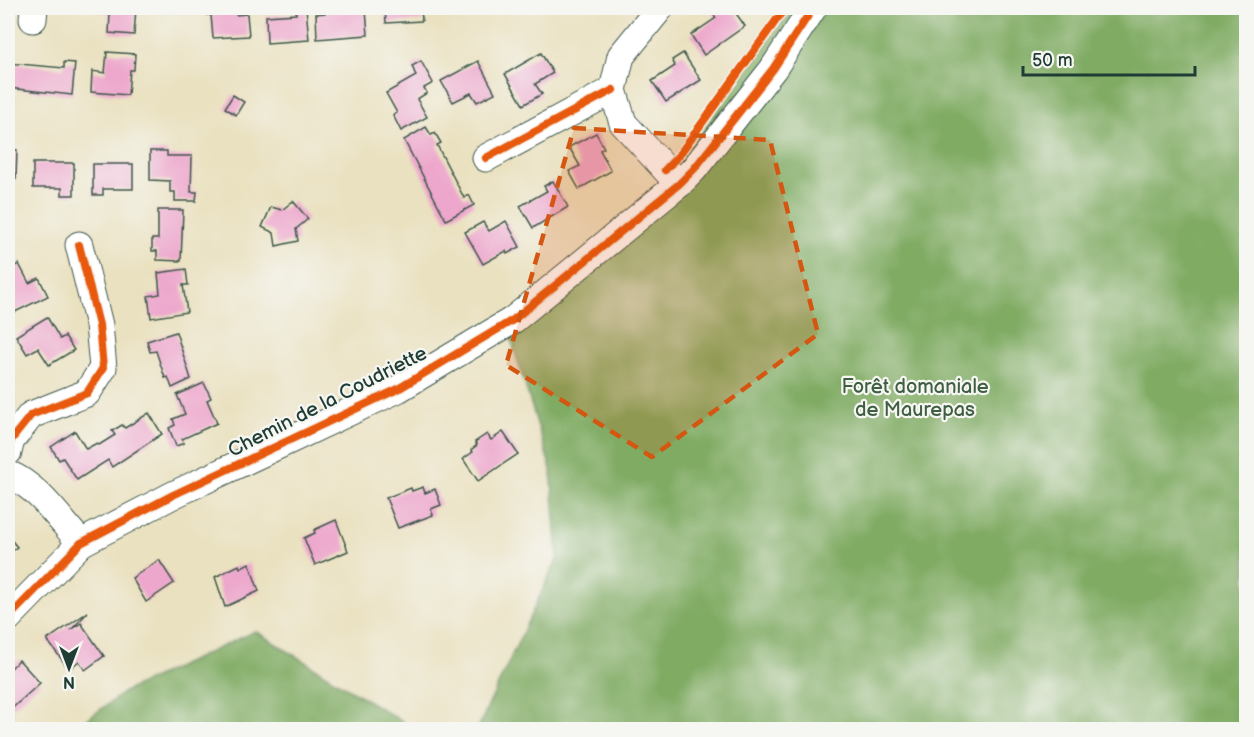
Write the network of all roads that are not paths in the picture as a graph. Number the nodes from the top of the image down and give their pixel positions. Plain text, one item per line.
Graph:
1 (660, 8) edge
2 (813, 8) edge
3 (613, 90) junction
4 (486, 158) dead end
5 (679, 184) junction
6 (79, 245) dead end
7 (8, 452) edge
8 (8, 474) edge
9 (81, 543) junction
10 (8, 618) edge

1 - 3 street
2 - 5 street, Chemin de la Coudriette
3 - 4 street
3 - 5 street
5 - 9 street, Chemin de la Coudriette
6 - 7 street
8 - 9 street
9 - 10 street, Chemin de la Coudriette

